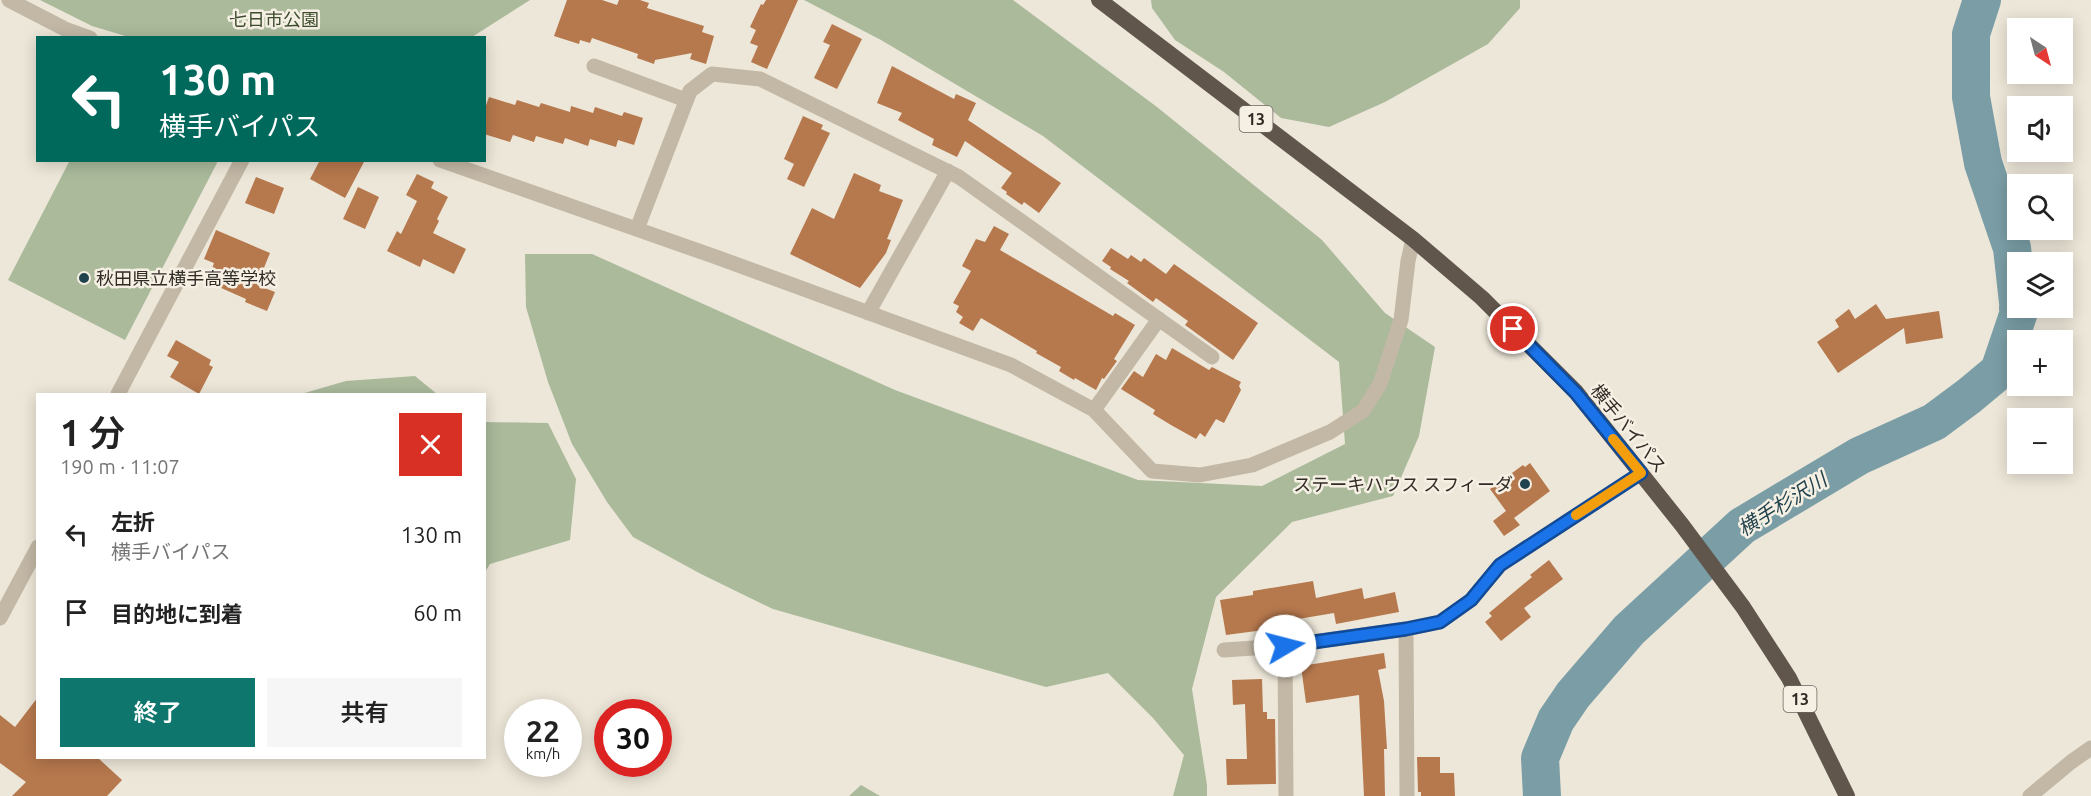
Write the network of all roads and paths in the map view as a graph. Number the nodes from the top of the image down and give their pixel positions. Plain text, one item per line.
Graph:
1 (9, 0) edge
2 (1099, 0) edge
3 (84, 36) edge
4 (594, 66) dead end
5 (686, 100) junction
6 (241, 162) edge
7 (446, 162) edge
8 (948, 171) junction
9 (637, 229) junction
10 (1413, 239) junction
11 (868, 313) junction
12 (1159, 319) junction
13 (1212, 357) dead end
14 (119, 393) edge
15 (1094, 410) junction
16 (1641, 473) junction
17 (36, 551) edge
18 (0, 618) edge
19 (1406, 629) junction
20 (1285, 646) junction
21 (1224, 650) dead end
22 (2091, 748) edge
23 (1286, 796) edge
24 (1407, 796) edge
25 (1847, 796) edge
26 (2030, 796) edge

1 - 3 street
2 - 10 highway, 横手バイパス / 13
4 - 5 street
5 - 8 street
5 - 9 street
6 - 14 street
7 - 9 street
8 - 11 street
8 - 12 street
9 - 11 street
10 - 15 street
10 - 16 highway, 横手バイパス / 13
11 - 15 street
12 - 13 street
12 - 15 street
16 - 19 street
16 - 25 highway, 横手バイパス / 13
17 - 18 street
19 - 20 street
19 - 24 street
20 - 21 street
20 - 23 street
22 - 26 street

